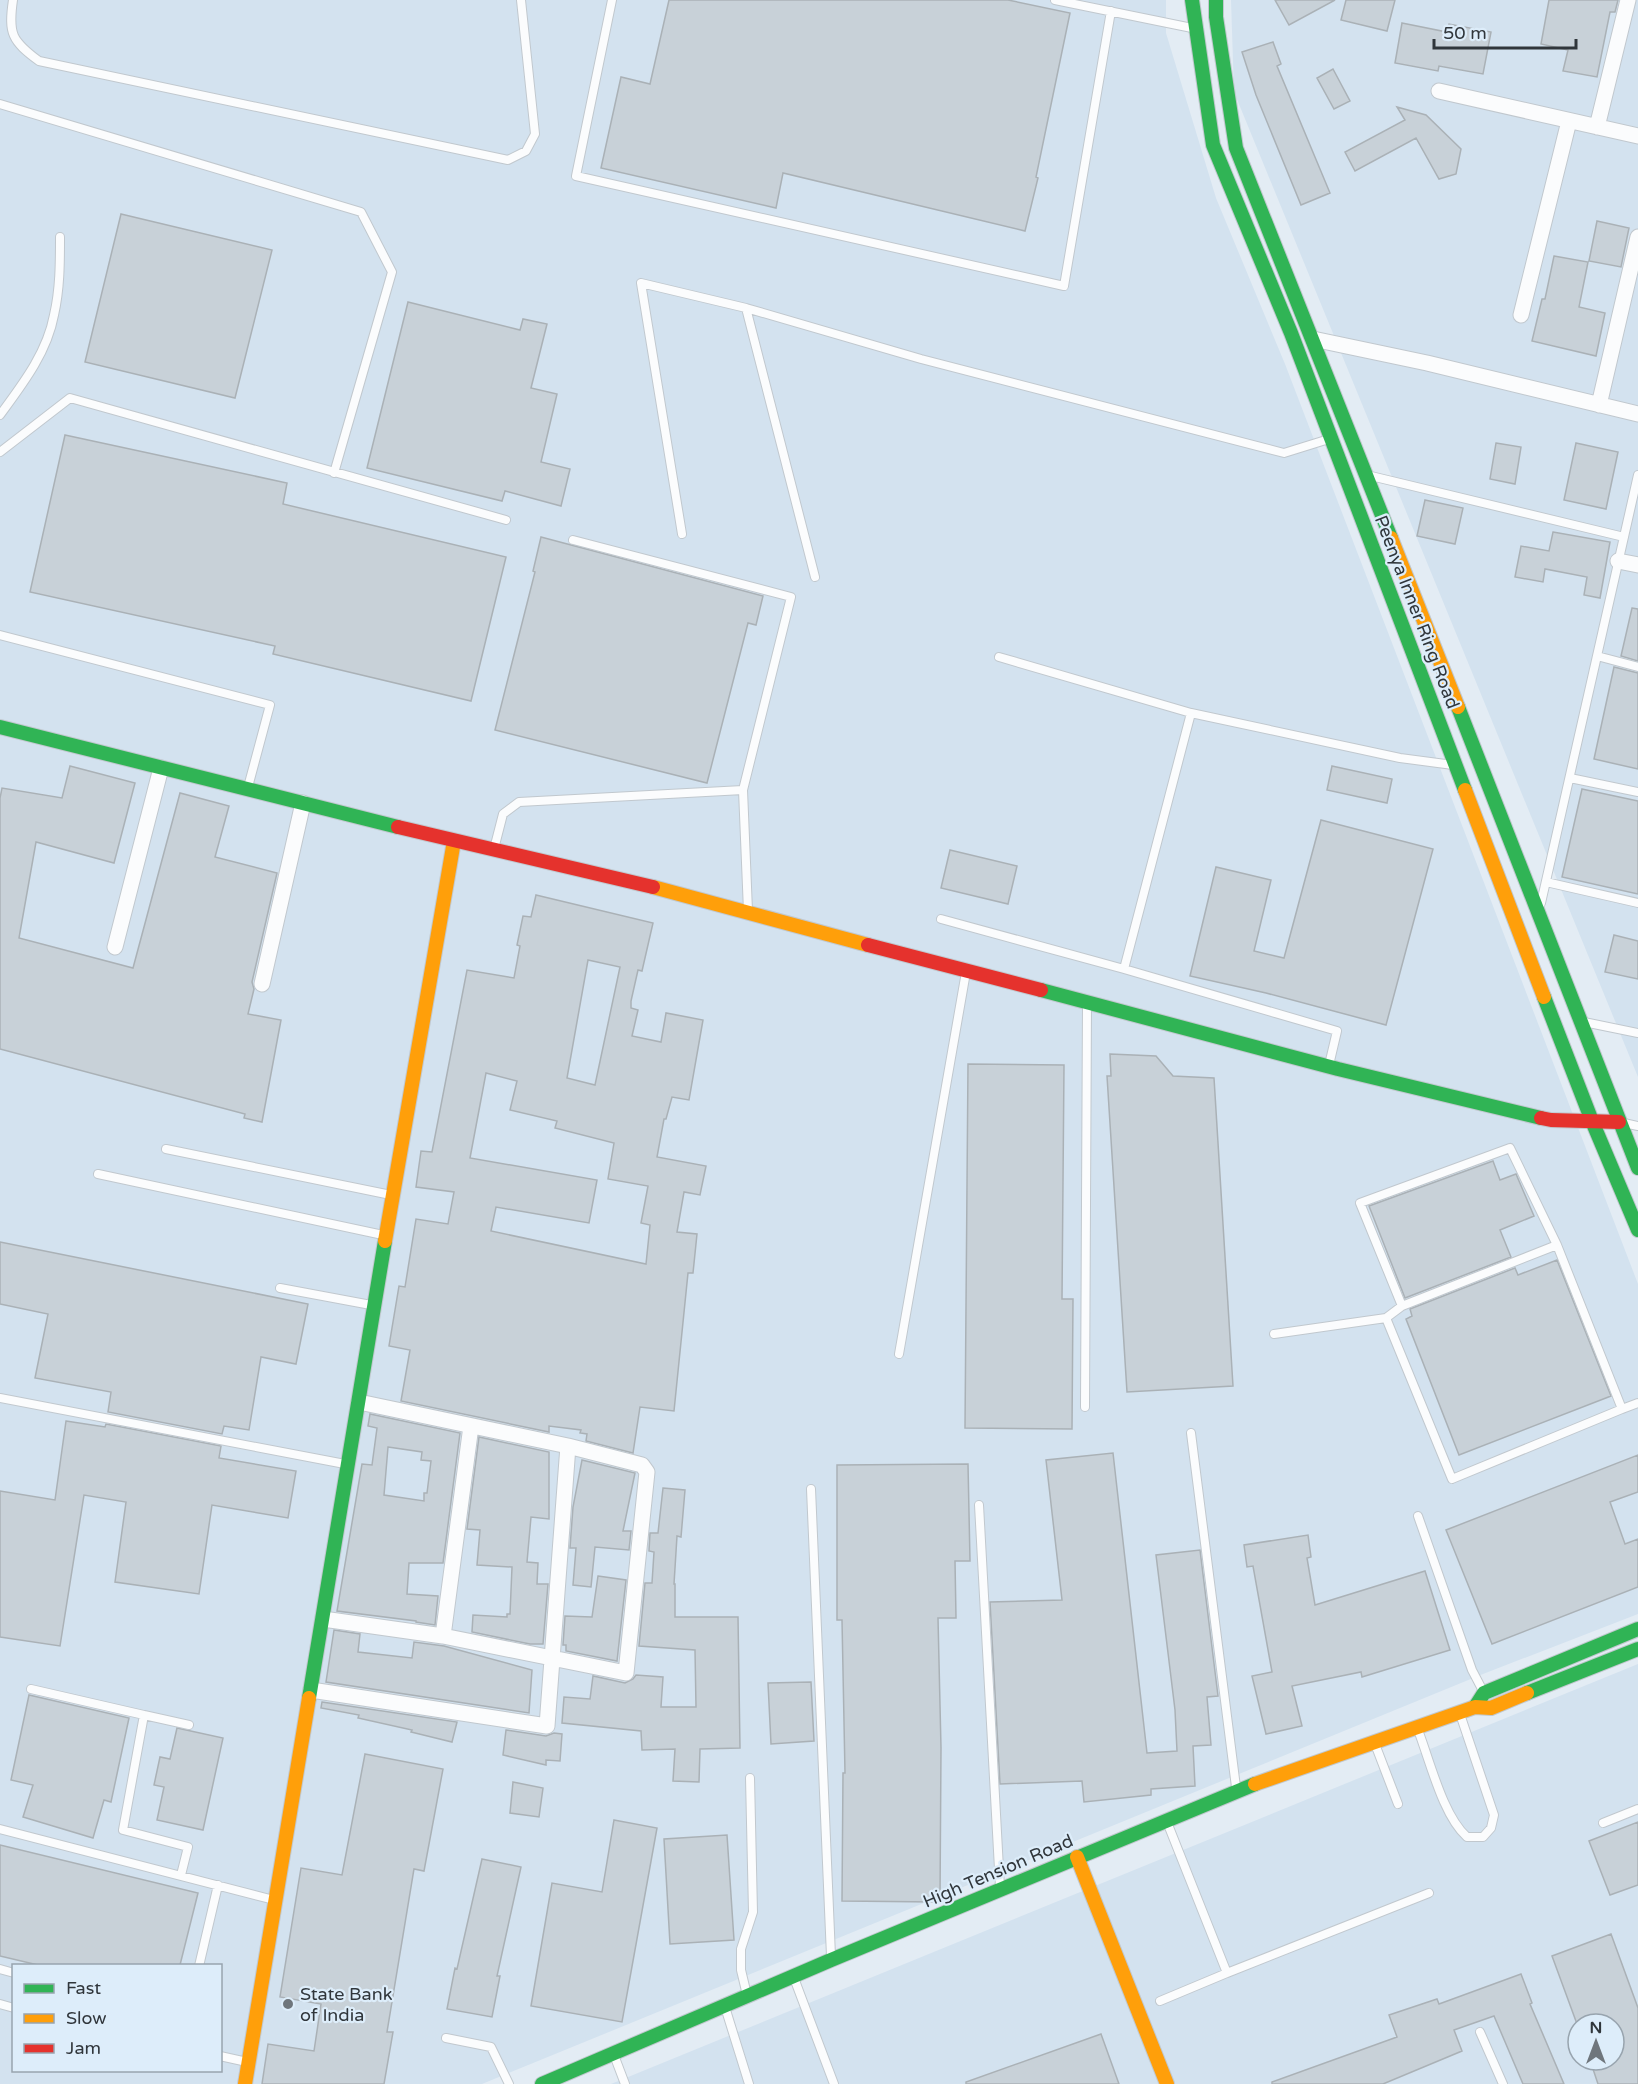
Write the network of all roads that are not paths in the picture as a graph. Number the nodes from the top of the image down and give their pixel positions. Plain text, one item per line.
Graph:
1 (13, 0) edge
2 (521, 0) edge
3 (612, 0) edge
4 (1055, 0) edge
5 (1192, 0) edge
6 (1216, 0) edge
7 (1628, 0) edge
8 (1111, 11) junction
9 (1218, 28) junction
10 (1195, 29) junction
11 (1439, 91) dead end
12 (0, 104) edge
13 (1569, 121) junction
14 (1598, 127) junction
15 (1638, 136) edge
16 (60, 237) dead end
17 (1638, 237) edge
18 (746, 308) junction
19 (1521, 315) dead end
20 (1313, 339) junction
21 (1599, 405) junction
22 (1638, 414) edge
23 (0, 415) edge
24 (1331, 438) junction
25 (0, 452) edge
26 (334, 473) junction
27 (1638, 474) edge
28 (1366, 475) junction
29 (506, 520) dead end
30 (682, 534) dead end
31 (1624, 537) junction
32 (573, 540) dead end
33 (1618, 561) junction
34 (1638, 565) edge
35 (815, 577) dead end
36 (0, 634) edge
37 (1597, 656) junction
38 (999, 657) dead end
39 (1638, 667) edge
40 (1191, 713) junction
41 (0, 727) edge
42 (1456, 765) junction
43 (161, 768) junction
44 (1570, 778) junction
45 (247, 789) junction
46 (743, 790) junction
47 (1638, 792) edge
48 (303, 803) junction
49 (454, 841) junction
50 (494, 850) junction
51 (1546, 882) junction
52 (1638, 903) edge
53 (748, 912) junction
54 (1538, 916) junction
55 (941, 919) dead end
56 (115, 947) dead end
57 (1124, 969) junction
58 (966, 970) junction
59 (262, 984) dead end
60 (1087, 1002) junction
61 (1580, 1021) junction
62 (1638, 1033) edge
63 (1329, 1066) junction
64 (1579, 1088) junction
65 (1606, 1090) junction
66 (1592, 1121) junction
67 (1619, 1122) junction
68 (1638, 1126) edge
69 (166, 1149) dead end
70 (1638, 1168) edge
71 (98, 1174) dead end
72 (393, 1195) junction
73 (1638, 1230) edge
74 (387, 1236) junction
75 (1557, 1245) junction
76 (280, 1288) dead end
77 (376, 1305) junction
78 (1402, 1306) junction
79 (1386, 1318) junction
80 (1274, 1334) dead end
81 (899, 1354) dead end
82 (0, 1398) edge
83 (359, 1402) junction
84 (1638, 1403) edge
85 (1084, 1407) dead end
86 (1622, 1409) junction
87 (471, 1426) junction
88 (1191, 1433) dead end
89 (568, 1446) junction
90 (349, 1465) junction
91 (811, 1489) dead end
92 (979, 1506) dead end
93 (1418, 1516) dead end
94 (323, 1619) junction
95 (1638, 1629) edge
96 (443, 1636) junction
97 (1638, 1649) edge
98 (553, 1657) junction
99 (31, 1689) dead end
100 (311, 1690) junction
101 (1484, 1693) junction
102 (1474, 1707) junction
103 (1459, 1712) junction
104 (144, 1715) junction
105 (189, 1725) dead end
106 (1417, 1727) junction
107 (1374, 1742) junction
108 (750, 1778) dead end
109 (1236, 1791) junction
110 (1398, 1804) dead end
111 (1638, 1809) edge
112 (1166, 1820) junction
113 (1603, 1823) dead end
114 (0, 1829) edge
115 (1077, 1857) junction
116 (181, 1875) junction
117 (218, 1885) junction
118 (1000, 1889) junction
119 (1430, 1893) dead end
120 (276, 1900) junction
121 (831, 1960) junction
122 (199, 1964) edge
123 (1227, 1973) junction
124 (793, 1977) junction
125 (748, 1996) junction
126 (1160, 2001) dead end
127 (725, 2006) junction
128 (1480, 2032) dead end
129 (446, 2038) dead end
130 (614, 2054) junction
131 (222, 2056) edge
132 (249, 2062) junction
133 (245, 2084) edge
134 (509, 2084) edge
135 (542, 2084) edge
136 (625, 2084) edge
137 (749, 2084) edge
138 (834, 2084) edge
139 (1167, 2084) edge
140 (1503, 2084) edge

1 - 2 lane
3 - 8 lane
4 - 8 lane
5 - 10 main road, Peenya Inner Ring Road
6 - 9 main road, Peenya Inner Ring Road
7 - 14 street
8 - 10 lane
9 - 10 lane
9 - 20 main road, Peenya Inner Ring Road
10 - 24 main road, Peenya Inner Ring Road
11 - 13 street
12 - 26 lane
13 - 14 street
13 - 19 street
14 - 15 street
16 - 23 lane
17 - 21 street
18 - 24 lane
18 - 30 lane
18 - 35 lane
20 - 21 street
20 - 28 main road, Peenya Inner Ring Road
21 - 22 street
24 - 42 main road, Peenya Inner Ring Road
25 - 26 lane
26 - 29 lane
27 - 31 lane
28 - 31 lane
28 - 54 main road, Peenya Inner Ring Road
31 - 33 lane
32 - 46 lane
33 - 34 street
33 - 37 lane
36 - 45 lane
37 - 39 lane
37 - 44 lane
38 - 40 lane
40 - 42 lane
40 - 57 lane
41 - 43 main road
42 - 64 main road, Peenya Inner Ring Road
43 - 45 main road
43 - 56 street
44 - 47 lane
44 - 51 lane
45 - 48 main road
46 - 50 lane
46 - 53 lane
48 - 49 main road
48 - 59 street
49 - 50 main road
49 - 72 main road
50 - 53 main road
51 - 52 lane
51 - 54 lane
53 - 58 main road
54 - 61 main road, Peenya Inner Ring Road
55 - 57 lane
57 - 63 lane
58 - 60 main road
58 - 81 lane
60 - 63 main road
60 - 85 lane
61 - 62 lane
61 - 65 main road, Peenya Inner Ring Road
63 - 66 main road
64 - 65 main road
64 - 66 main road, Peenya Inner Ring Road
65 - 67 main road, Peenya Inner Ring Road
66 - 67 main road
66 - 73 main road, Peenya Inner Ring Road
67 - 68 lane
67 - 70 main road, Peenya Inner Ring Road
69 - 72 lane
71 - 74 lane
72 - 74 main road
74 - 77 main road
75 - 78 lane
75 - 78 lane
75 - 86 lane
76 - 77 lane
77 - 83 main road
78 - 79 lane
79 - 80 lane
79 - 86 lane
82 - 90 lane
83 - 87 street
83 - 90 main road
84 - 86 lane
87 - 89 street
87 - 96 street
88 - 109 lane
89 - 98 street
89 - 98 street
90 - 94 main road
91 - 121 lane
92 - 118 lane
93 - 101 lane
94 - 96 street
94 - 100 main road
95 - 101 main road
96 - 98 street
97 - 102 main road, High Tension Road
98 - 100 street
99 - 104 lane
100 - 120 main road
101 - 102 main road
102 - 103 main road, High Tension Road
103 - 106 main road, High Tension Road
103 - 106 lane
104 - 105 lane
104 - 116 lane
106 - 107 main road, High Tension Road
107 - 109 main road, High Tension Road
107 - 110 lane
108 - 125 lane
109 - 112 main road, High Tension Road
111 - 113 lane
112 - 115 main road, High Tension Road
112 - 123 lane
114 - 116 lane
115 - 118 main road, High Tension Road
115 - 139 main road
116 - 117 lane
117 - 120 lane
117 - 122 lane
118 - 121 main road, High Tension Road
119 - 123 lane
120 - 132 main road
121 - 124 main road, High Tension Road
123 - 126 lane
124 - 125 main road, High Tension Road
124 - 138 lane
125 - 127 main road, High Tension Road
127 - 130 main road, High Tension Road
127 - 137 lane
128 - 140 lane
129 - 134 lane
130 - 135 main road, High Tension Road
130 - 136 lane
131 - 132 lane
132 - 133 main road

